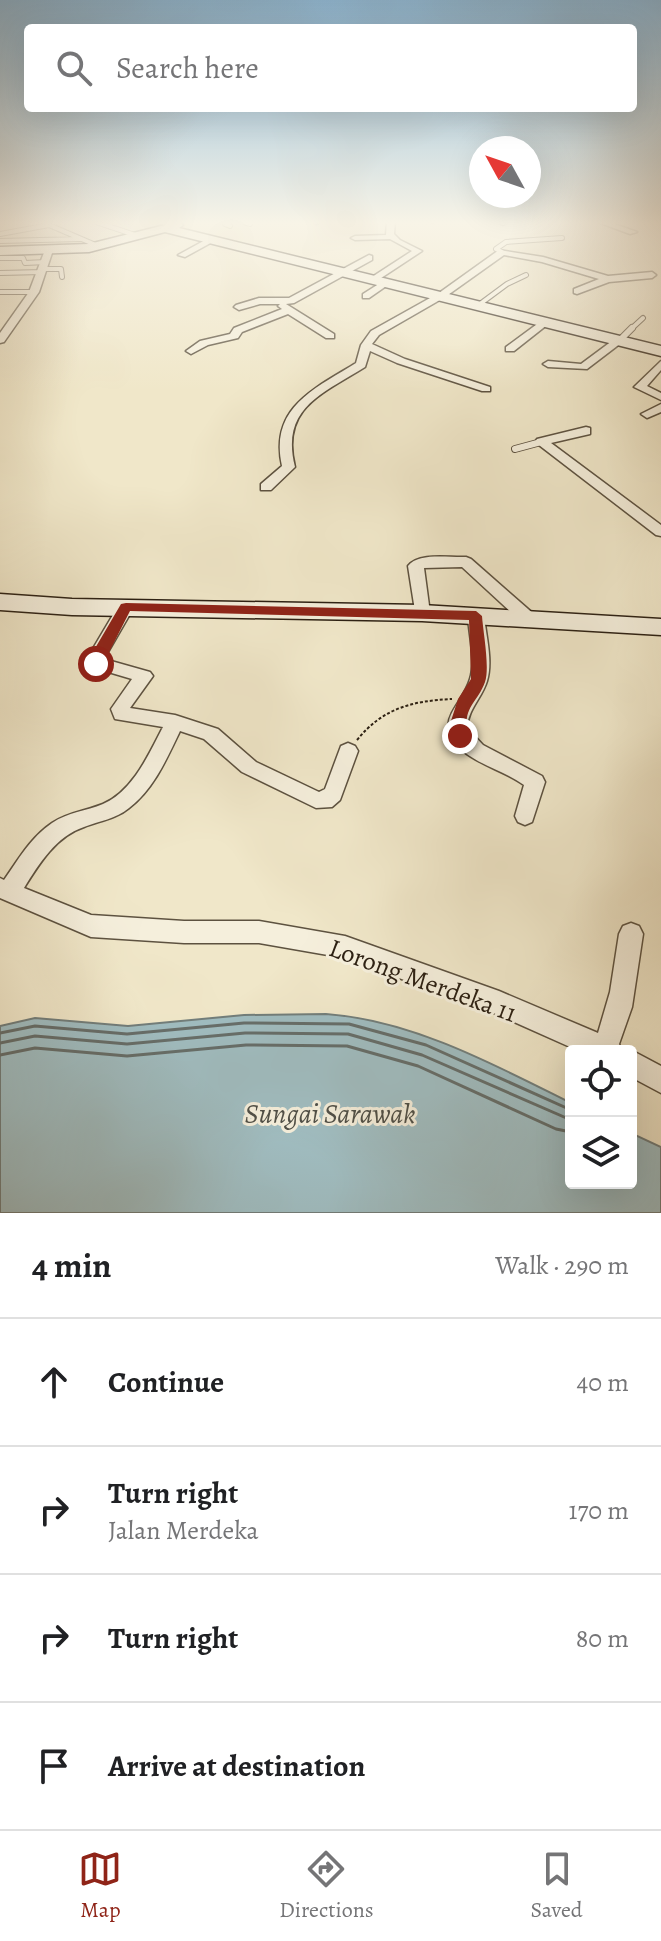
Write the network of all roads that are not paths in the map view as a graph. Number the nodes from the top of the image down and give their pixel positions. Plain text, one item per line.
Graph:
1 (39, 278) edge
2 (333, 278) edge
3 (372, 278) edge
4 (385, 278) edge
5 (466, 278) edge
6 (520, 278) edge
7 (603, 278) edge
8 (623, 278) edge
9 (608, 279) junction
10 (382, 280) junction
11 (577, 291) dead end
12 (0, 294) edge
13 (32, 294) junction
14 (442, 295) junction
15 (264, 296) dead end
16 (366, 296) dead end
17 (276, 302) junction
18 (480, 304) junction
19 (239, 307) dead end
20 (289, 310) junction
21 (643, 318) dead end
22 (547, 321) junction
23 (330, 336) dead end
24 (0, 340) edge
25 (620, 340) junction
26 (366, 345) junction
27 (510, 349) dead end
28 (191, 351) dead end
29 (661, 351) edge
30 (548, 364) dead end
31 (661, 364) edge
32 (486, 389) dead end
33 (661, 397) edge
34 (661, 408) edge
35 (647, 414) dead end
36 (586, 431) dead end
37 (541, 442) junction
38 (515, 449) dead end
39 (266, 487) dead end
40 (661, 532) edge
41 (0, 602) edge
42 (126, 607) junction
43 (422, 613) junction
44 (476, 616) junction
45 (530, 620) junction
46 (661, 627) edge
47 (175, 722) junction
48 (348, 751) road end
49 (525, 816) dead end
50 (5, 889) edge
51 (631, 934) dead end
52 (595, 1045) edge
53 (608, 1045) edge
54 (637, 1066) edge
55 (661, 1080) edge

1 - 13 street
2 - 17 street
3 - 10 street
4 - 10 street
5 - 14 street
6 - 18 lane
7 - 9 street
8 - 9 street
9 - 11 street
10 - 14 street
10 - 16 street
12 - 13 lane
13 - 24 street
14 - 18 street
14 - 26 street
15 - 17 street
17 - 19 street
17 - 20 street
18 - 22 street
20 - 23 street
20 - 28 street
21 - 25 lane
22 - 25 street
22 - 27 street
25 - 29 street
25 - 30 street
26 - 32 street
26 - 39 street
31 - 33 street
34 - 35 street
36 - 37 street
37 - 38 lane
37 - 40 street
41 - 42 street
42 - 43 street
42 - 47 street
43 - 44 street
43 - 45 street
44 - 45 street
44 - 49 street
45 - 46 street
47 - 48 street
47 - 50 street
50 - 52 street, Lorong Merdeka 11
51 - 53 street
54 - 55 street

